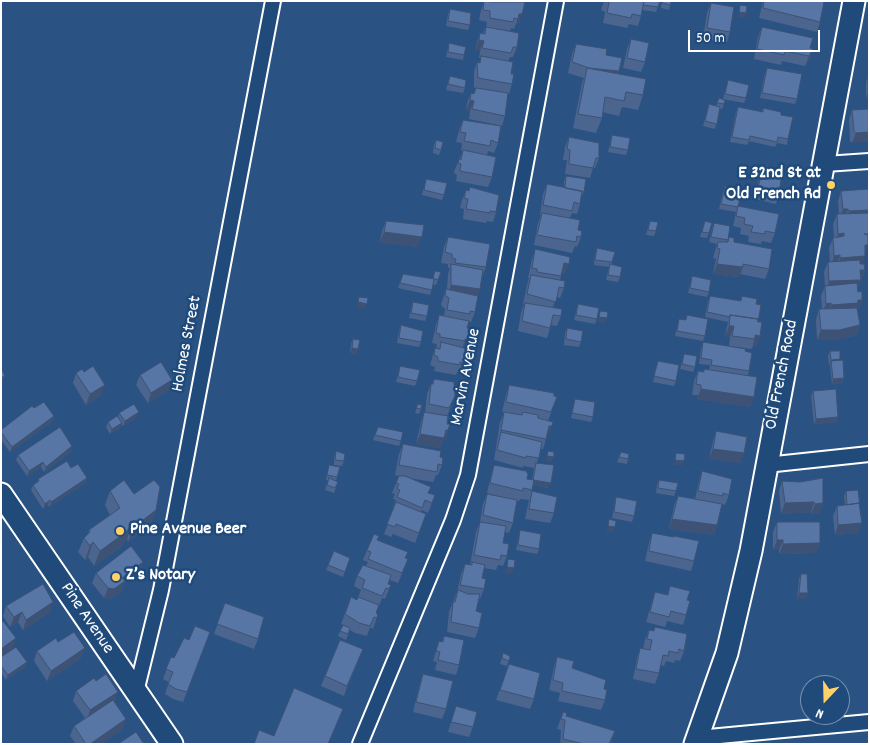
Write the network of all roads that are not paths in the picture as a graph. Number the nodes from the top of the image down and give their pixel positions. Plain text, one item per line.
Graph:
1 (273, 1) edge
2 (556, 1) edge
3 (854, 1) edge
4 (869, 161) edge
5 (824, 164) junction
6 (869, 454) edge
7 (766, 465) junction
8 (1, 494) edge
9 (136, 692) junction
10 (869, 722) edge
11 (696, 741) edge
12 (172, 744) edge
13 (360, 744) edge

1 - 9 street, Holmes Street
2 - 13 street, Marvin Avenue
3 - 5 main road, Old French Road
4 - 5 street
5 - 7 main road, Old French Road
6 - 7 street
7 - 11 main road, Old French Road
8 - 9 main road, Pine Avenue
9 - 12 main road, Pine Avenue
10 - 11 street

